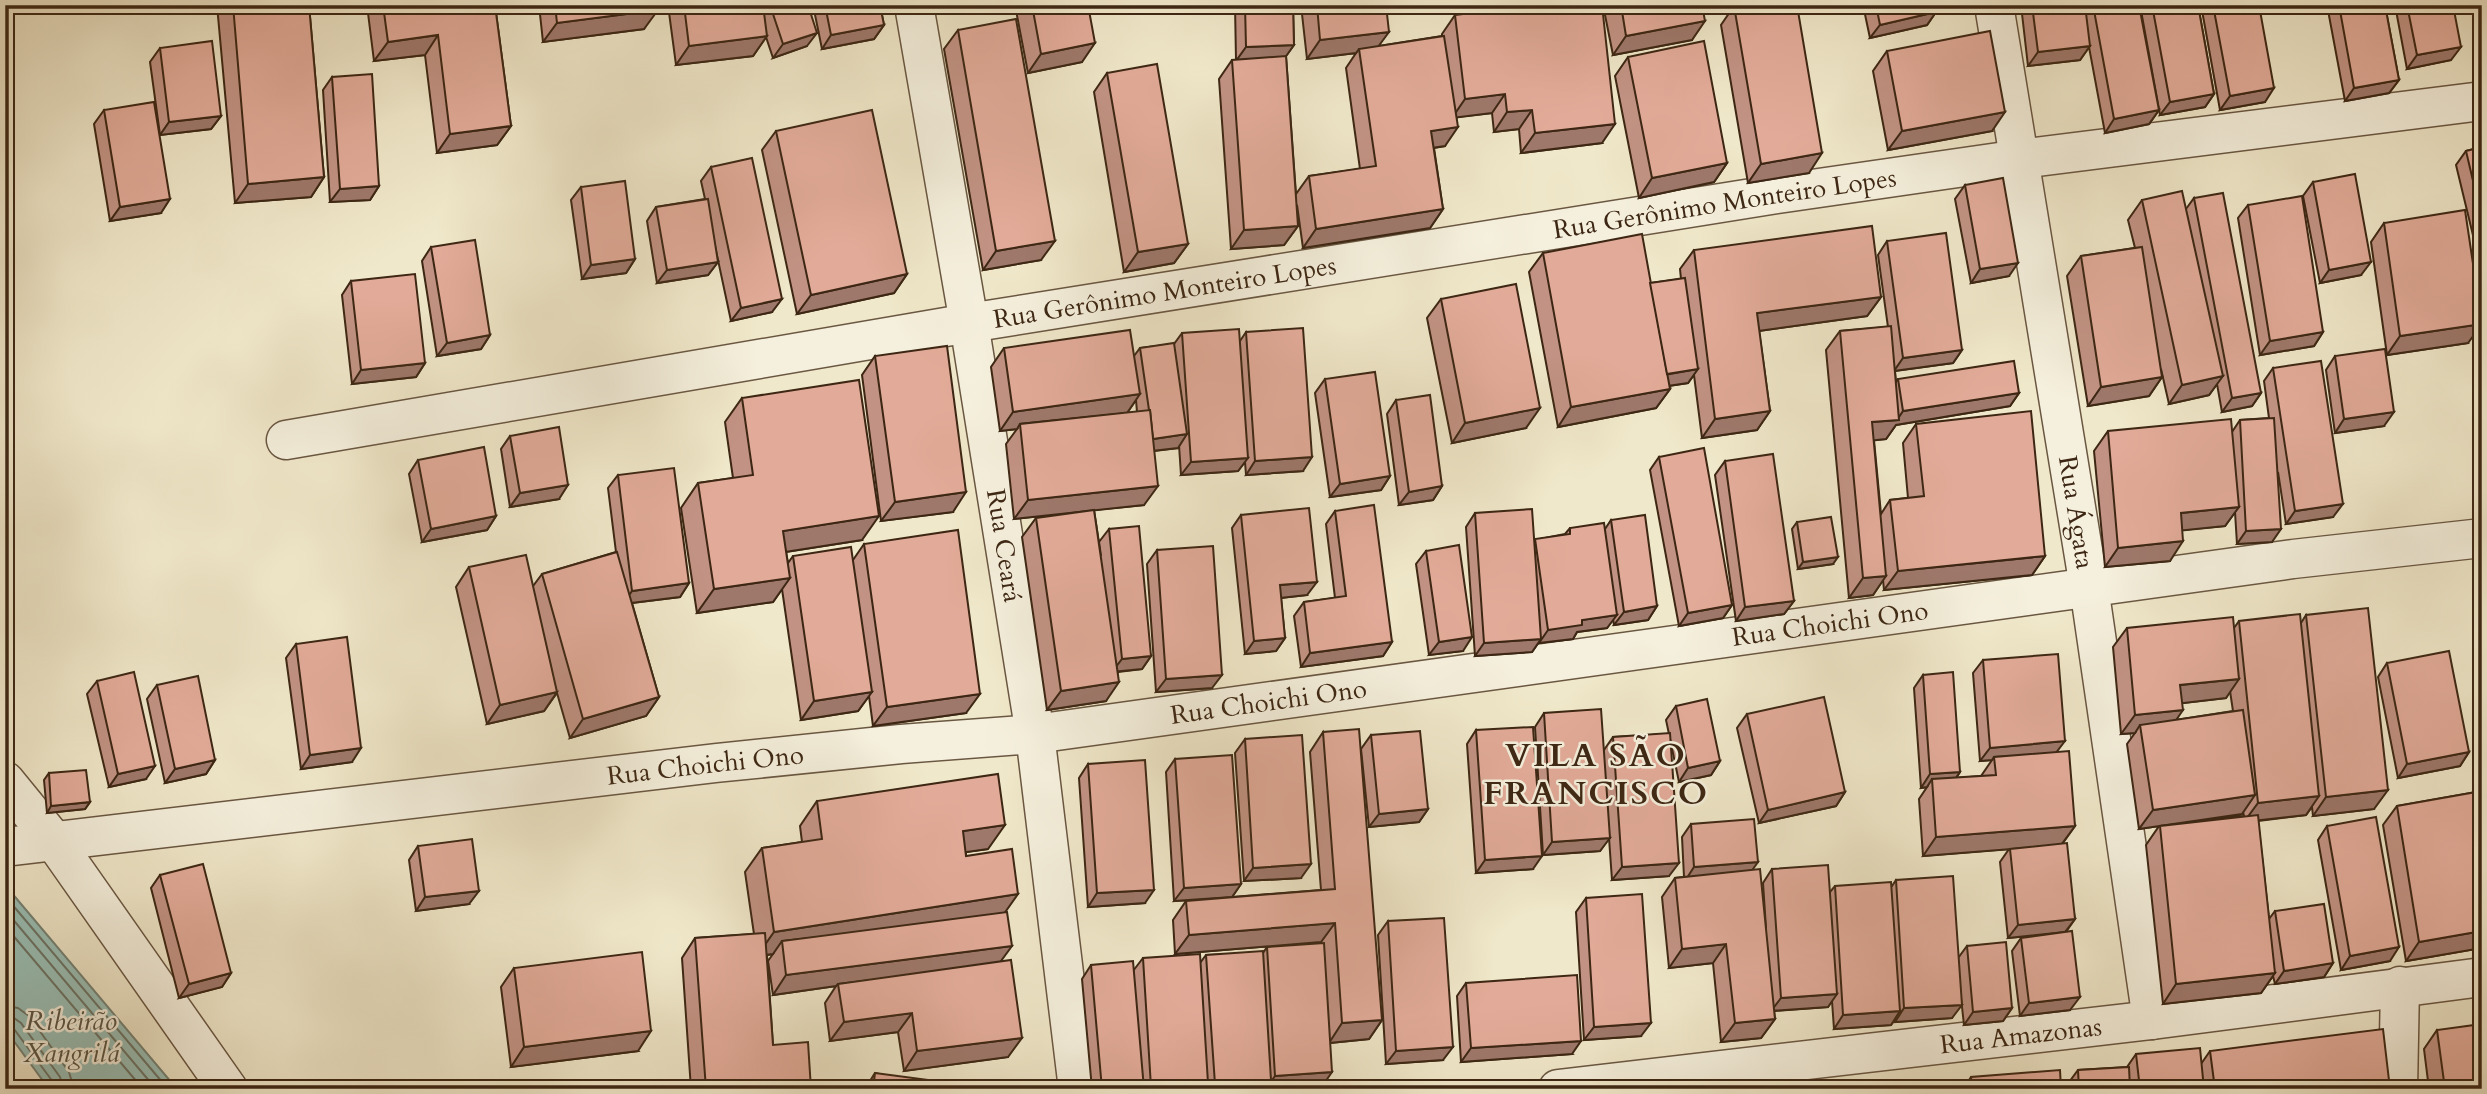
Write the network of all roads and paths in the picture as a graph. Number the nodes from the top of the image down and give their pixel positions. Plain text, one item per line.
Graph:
1 (914, 5) edge
2 (1994, 5) edge
3 (2482, 101) edge
4 (2020, 159) junction
5 (969, 323) junction
6 (286, 440) dead end
7 (2482, 538) edge
8 (2089, 587) junction
9 (1035, 734) junction
10 (5, 780) edge
11 (54, 841) junction
12 (5, 847) edge
13 (2482, 977) edge
14 (2400, 986) junction
15 (2152, 1020) junction
16 (228, 1089) edge
17 (1077, 1089) edge
18 (1559, 1089) edge
19 (2398, 1089) edge

1 - 5 street, Rua Ceará
2 - 4 street, Rua Ágata
3 - 4 street, Rua Gerônimo Monteiro Lopes
4 - 5 street, Rua Gerônimo Monteiro Lopes
4 - 8 street, Rua Ágata
5 - 6 street, Rua Gerônimo Monteiro Lopes
5 - 9 street, Rua Ceará
7 - 8 street, Rua Choichi Ono
8 - 9 street, Rua Choichi Ono
8 - 15 street, Rua Ágata
9 - 11 street, Rua Choichi Ono
9 - 17 street, Rua Ceará
10 - 11 street
11 - 12 street, Rua Choichi Ono
11 - 16 street
13 - 14 street, Rua Amazonas
14 - 15 street, Rua Amazonas
14 - 19 street
15 - 18 street, Rua Amazonas

